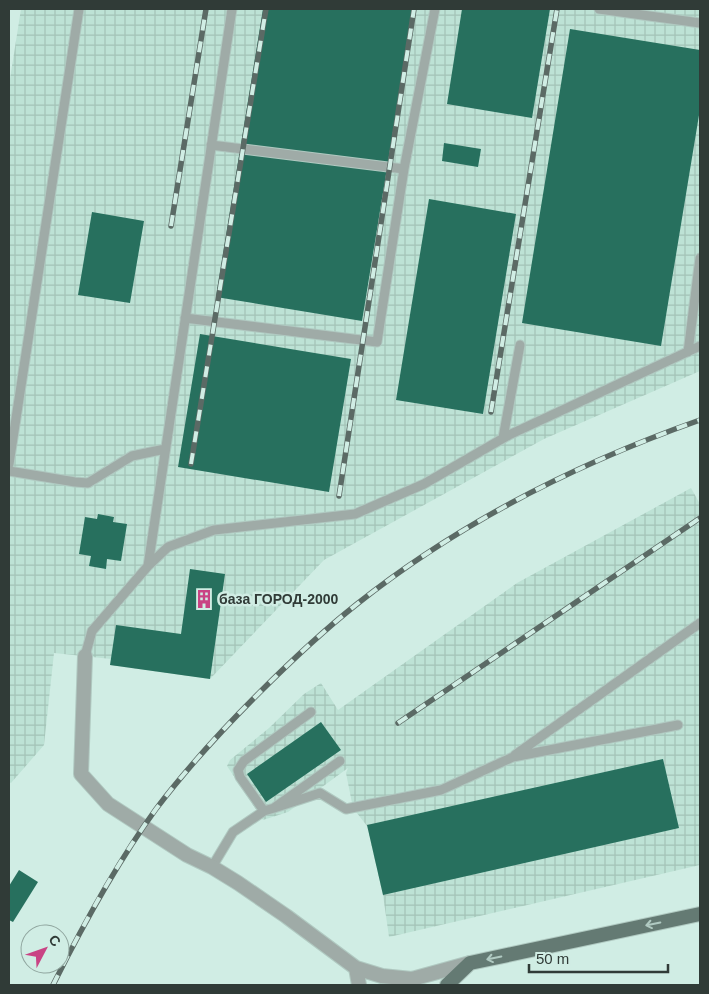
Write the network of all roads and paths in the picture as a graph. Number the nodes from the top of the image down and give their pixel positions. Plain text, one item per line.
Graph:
1 (79, 9) edge
2 (232, 9) edge
3 (435, 9) edge
4 (598, 9) edge
5 (700, 23) edge
6 (211, 145) junction
7 (404, 169) junction
8 (700, 258) edge
9 (185, 318) junction
10 (520, 345) dead end
11 (700, 346) edge
12 (688, 352) junction
13 (503, 438) junction
14 (165, 449) junction
15 (9, 464) edge
16 (9, 471) edge
17 (148, 566) junction
18 (700, 623) edge
19 (85, 656) joint
20 (311, 712) dead end
21 (678, 725) dead end
22 (513, 757) junction
23 (340, 761) dead end
24 (274, 808) junction
25 (264, 811) junction
26 (212, 867) junction
27 (700, 914) edge
28 (470, 963) junction
29 (356, 968) junction
30 (360, 985) edge
31 (448, 985) edge

1 - 15 lane
2 - 6 lane
3 - 7 lane
4 - 5 lane
6 - 7 lane
6 - 9 lane
7 - 9 lane
8 - 12 lane
9 - 14 lane
10 - 13 lane
11 - 12 lane
12 - 13 lane
13 - 17 lane
14 - 16 lane
14 - 17 lane
17 - 19 lane
18 - 22 lane
19 - 26 street
20 - 25 lane
21 - 22 lane
22 - 24 lane
23 - 24 lane
24 - 25 lane
25 - 26 lane
26 - 29 street
27 -> 28 main road
28 - 29 street
28 - 31 main road
29 - 30 street

